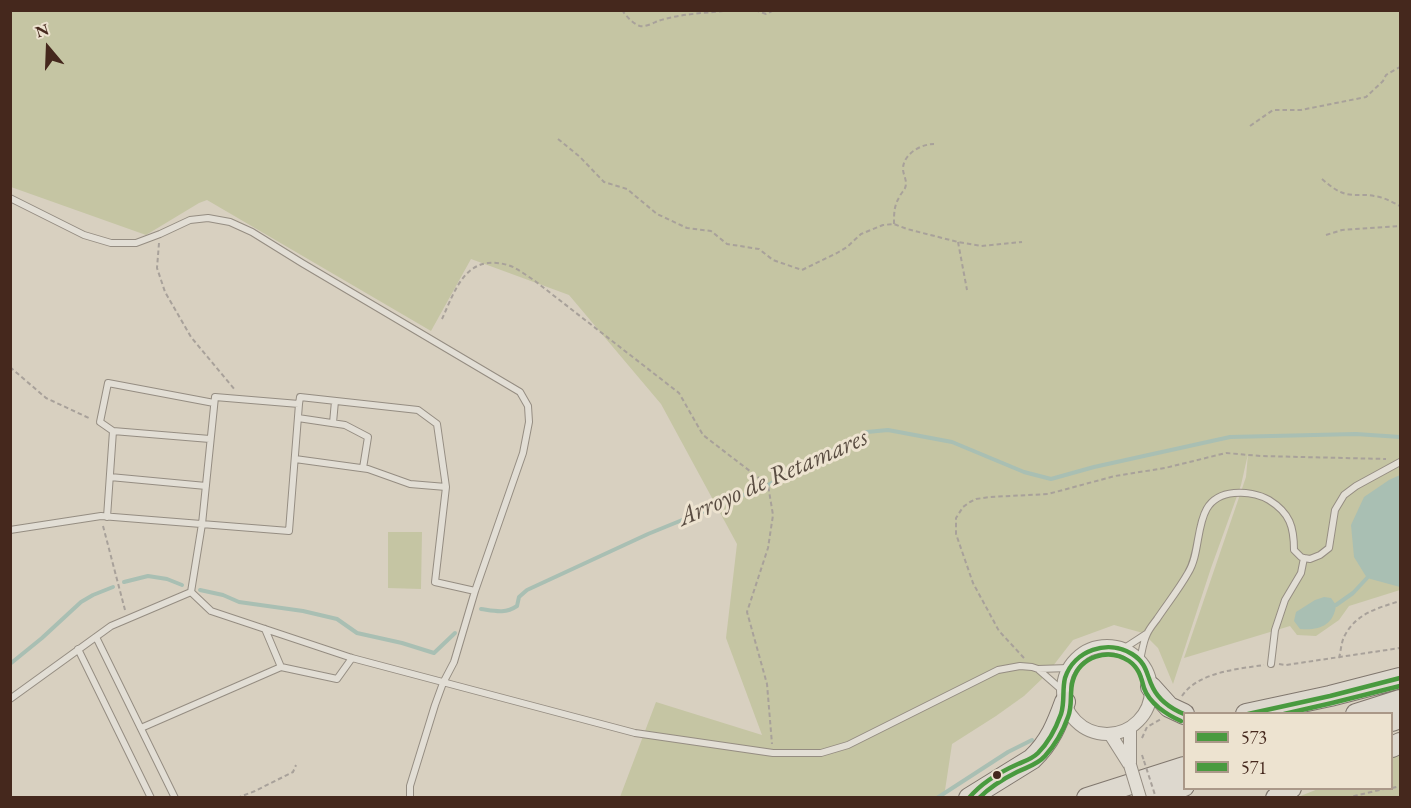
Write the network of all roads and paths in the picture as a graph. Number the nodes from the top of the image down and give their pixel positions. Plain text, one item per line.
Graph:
1 (622, 10) edge
2 (734, 10) edge
3 (755, 10) edge
4 (774, 10) edge
5 (1401, 67) edge
6 (1250, 126) dead end
7 (558, 139) dead end
8 (934, 144) dead end
9 (1322, 179) dead end
10 (10, 198) edge
11 (1401, 206) edge
12 (894, 224) junction
13 (1401, 226) edge
14 (160, 234) junction
15 (1326, 235) dead end
16 (958, 242) junction
17 (1022, 242) dead end
18 (968, 290) dead end
19 (442, 319) dead end
20 (10, 367) edge
21 (243, 399) junction
22 (335, 401) junction
23 (214, 403) junction
24 (299, 404) junction
25 (298, 418) junction
26 (100, 422) junction
27 (333, 423) junction
28 (113, 430) junction
29 (210, 439) junction
30 (295, 459) junction
31 (1392, 459) dead end
32 (1401, 462) edge
33 (363, 468) junction
34 (110, 477) junction
35 (206, 486) junction
36 (446, 487) junction
37 (104, 516) junction
38 (202, 524) junction
39 (10, 530) edge
40 (1304, 558) junction
41 (475, 591) junction
42 (191, 592) junction
43 (1401, 601) edge
44 (124, 606) dead end
45 (266, 629) junction
46 (1147, 634) junction
47 (96, 637) junction
48 (1401, 648) edge
49 (78, 649) junction
50 (1123, 649) junction
51 (352, 658) junction
52 (1339, 658) junction
53 (1140, 660) junction
54 (1272, 664) junction
55 (280, 667) junction
56 (1035, 668) junction
57 (1069, 668) junction
58 (1401, 678) edge
59 (442, 683) junction
60 (1151, 687) junction
61 (1064, 696) junction
62 (10, 699) edge
63 (1401, 699) edge
64 (1179, 712) edge
65 (1256, 712) edge
66 (1362, 712) edge
67 (141, 728) junction
68 (1130, 728) junction
69 (1110, 734) junction
70 (1141, 745) dead end
71 (1141, 749) dead end
72 (773, 753) junction
73 (296, 765) dead end
74 (1130, 765) junction
75 (1183, 768) edge
76 (1183, 787) edge
77 (1289, 790) edge
78 (1381, 790) edge
79 (151, 798) edge
80 (175, 798) edge
81 (237, 798) edge
82 (410, 798) edge
83 (969, 798) edge
84 (1087, 798) edge
85 (1140, 798) edge
86 (1149, 798) edge
87 (1156, 798) edge
88 (1276, 798) edge
89 (1346, 798) edge

1 - 2 path
3 - 4 path
5 - 6 path
7 - 12 path
8 - 12 path
9 - 11 path
10 - 14 lane
12 - 16 path
13 - 15 path
14 - 21 path
14 - 41 lane
16 - 17 path
16 - 18 path
19 - 72 path
20 - 26 path
21 - 23 lane
21 - 24 lane
22 - 24 lane
22 - 27 lane
22 - 36 lane
23 - 26 lane
23 - 29 lane
24 - 25 lane
25 - 27 lane
25 - 30 lane
26 - 28 lane
27 - 33 lane
28 - 29 lane
28 - 34 lane
29 - 35 lane
30 - 33 lane
30 - 38 lane
31 - 56 path
32 - 40 lane
33 - 36 lane
34 - 35 lane
34 - 37 lane
35 - 38 lane
36 - 41 lane
37 - 38 lane
37 - 39 lane
37 - 44 path
38 - 42 lane
40 - 46 lane
40 - 54 lane
41 - 59 lane
42 - 45 lane
42 - 47 lane
43 - 52 path
45 - 51 lane
45 - 55 lane
46 - 50 lane
46 - 53 lane
47 - 49 lane
47 - 67 lane
48 - 52 path
49 - 62 lane
49 - 79 lane
50 - 53 street
50 - 57 street
51 - 55 lane
51 - 59 lane
52 - 54 path
53 - 60 street
54 - 64 path
55 - 67 lane
56 - 57 lane
56 - 61 lane
56 - 72 lane
57 - 61 street
58 - 65 highway
59 - 72 lane
59 - 82 lane
60 - 64 highway
60 - 68 street
61 - 69 street
61 - 83 highway
63 - 66 highway
64 - 70 path
67 - 80 lane
68 - 69 street
68 - 74 street
69 - 74 street
71 - 87 path, bridge
73 - 81 path
74 - 85 street, bridge
75 - 84 highway
76 - 86 highway
77 - 88 highway
78 - 89 path

